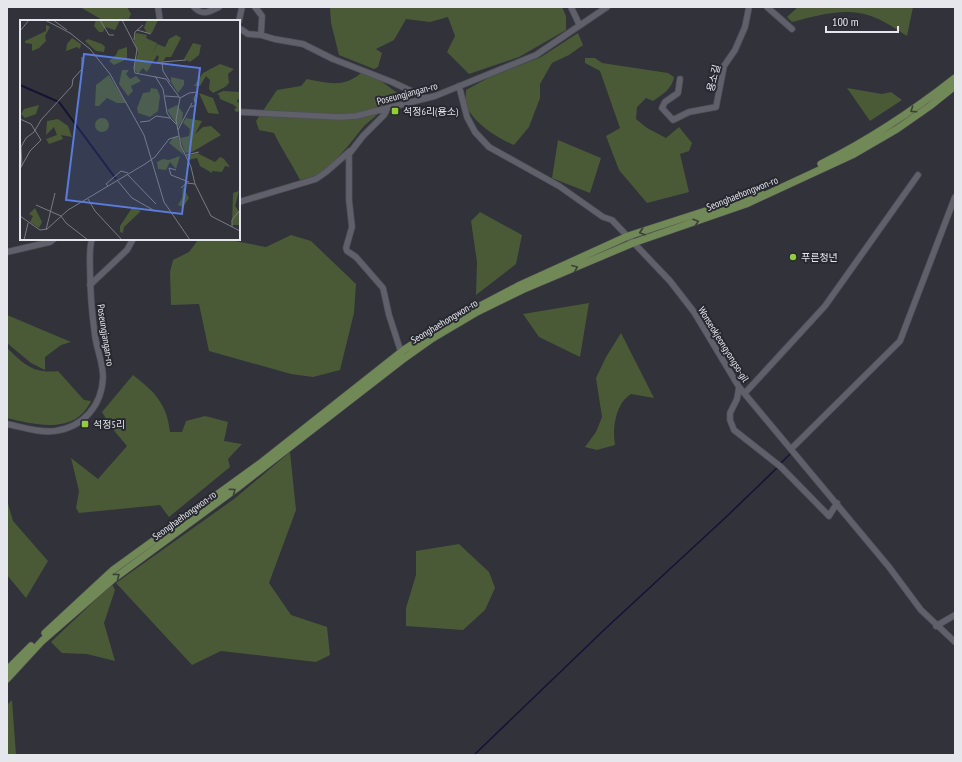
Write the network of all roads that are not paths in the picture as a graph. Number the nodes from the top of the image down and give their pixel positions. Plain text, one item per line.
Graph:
1 (158, 7) edge
2 (194, 7) edge
3 (219, 7) edge
4 (242, 7) edge
5 (255, 7) edge
6 (571, 7) edge
7 (607, 7) edge
8 (749, 7) edge
9 (767, 7) edge
10 (160, 20) edge
11 (239, 20) edge
12 (579, 24) junction
13 (240, 29) edge
14 (792, 29) dead end
15 (261, 35) junction
16 (955, 78) edge
17 (680, 79) dead end
18 (459, 86) junction
19 (955, 86) edge
20 (426, 98) junction
21 (388, 108) junction
22 (240, 112) edge
23 (352, 148) junction
24 (918, 175) dead end
25 (955, 197) edge
26 (240, 202) edge
27 (628, 236) junction
28 (53, 240) edge
29 (92, 240) edge
30 (133, 240) edge
31 (633, 243) junction
32 (7, 252) edge
33 (90, 285) junction
34 (400, 349) dead end
35 (739, 387) junction
36 (744, 393) junction
37 (7, 424) edge
38 (792, 449) junction
39 (837, 503) junction
40 (955, 614) edge
41 (936, 626) junction
42 (955, 642) edge
43 (7, 670) edge
44 (7, 679) edge

1 - 10 street
2 - 3 street
4 - 11 street
5 - 15 street
6 - 12 street
7 - 12 street, Poseungjangan-ro
8 - 17 street, 용소길
9 - 14 street
12 - 18 street, Poseungjangan-ro
13 - 15 street
15 - 20 street
16 -> 27 main road, Seonghaehongwon-ro
18 - 20 street, Poseungjangan-ro
18 - 27 street, Wonseokjeongyongso-gil
31 -> 19 main road, Seonghaehongwon-ro
20 - 21 street, Poseungjangan-ro
21 - 22 street, Poseungjangan-ro
21 - 23 street
23 - 26 street
23 - 34 street
24 - 36 street
25 - 38 street
27 - 31 street, Wonseokjeongyongso-gil
27 - 43 main road, Seonghaehongwon-ro
28 - 32 street
29 - 33 street, Poseungjangan-ro
30 - 33 street
31 - 35 street, Wonseokjeongyongso-gil
44 -> 31 main road, Seonghaehongwon-ro
33 - 37 street, Poseungjangan-ro
35 - 36 street, Wonseokjeongyongso-gil
35 - 39 street
36 - 38 street, Wonseokjeongyongso-gil
38 - 39 street, Wonseokjeongyongso-gil
39 - 41 street, Wonseokjeongyongso-gil
40 - 41 street
41 - 42 street, Wonseokjeongyongso-gil

